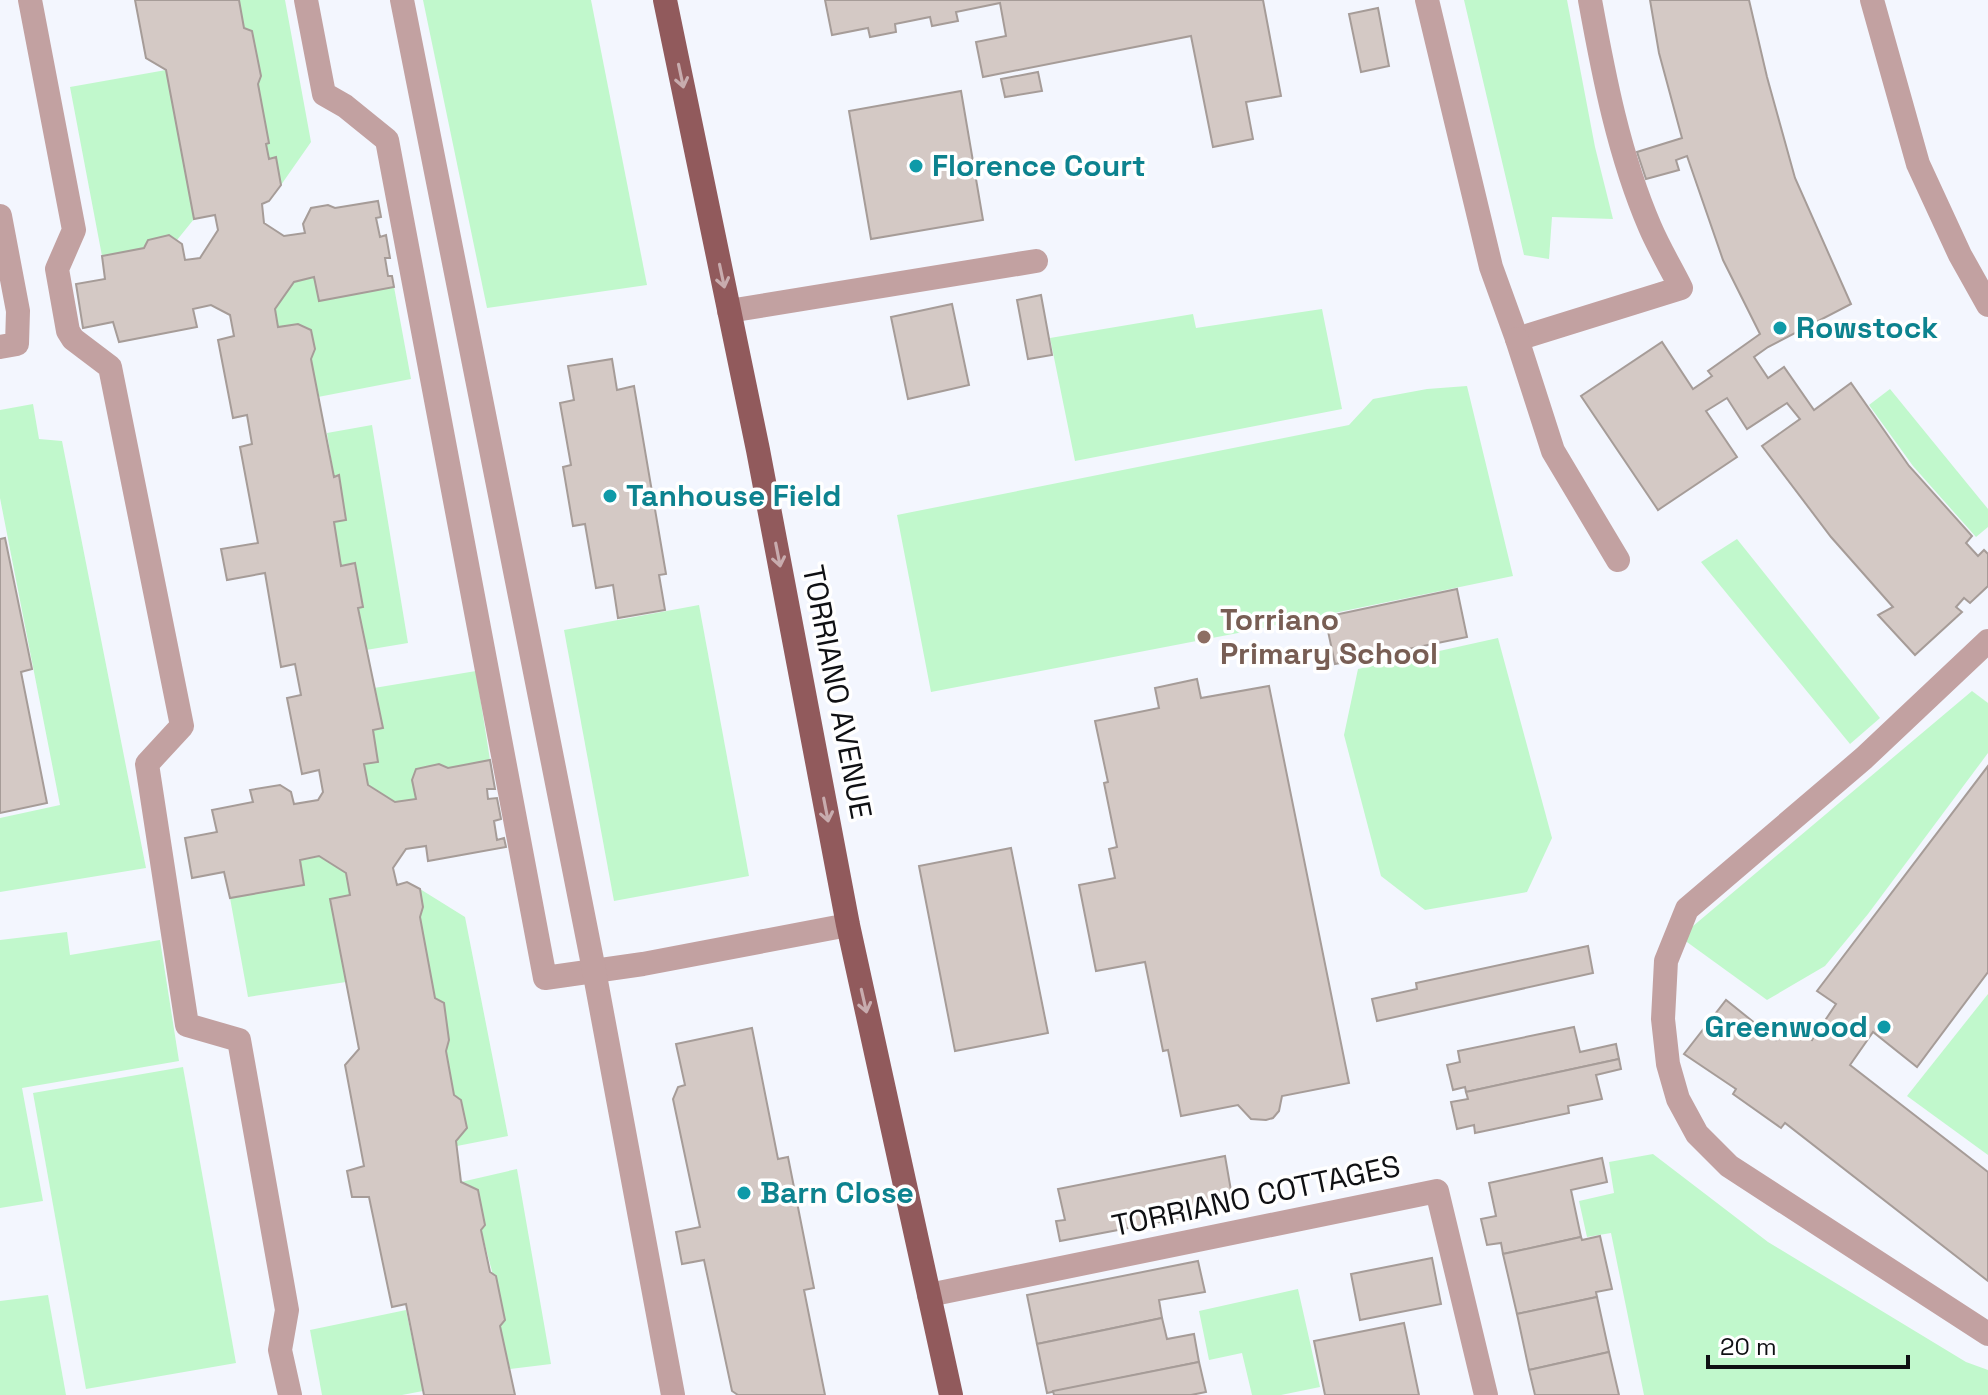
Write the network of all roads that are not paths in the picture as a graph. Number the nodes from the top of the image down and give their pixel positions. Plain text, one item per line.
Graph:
1 (30, 0) edge
2 (306, 0) edge
3 (402, 0) edge
4 (665, 0) edge
5 (1427, 0) edge
6 (1590, 0) edge
7 (1872, 0) edge
8 (0, 216) edge
9 (1036, 261) dead end
10 (1988, 305) edge
11 (729, 311) junction
12 (1517, 339) junction
13 (0, 347) edge
14 (1618, 560) dead end
15 (1988, 641) edge
16 (848, 925) junction
17 (594, 970) junction
18 (929, 1295) junction
19 (1988, 1334) edge
20 (290, 1395) edge
21 (673, 1395) edge
22 (951, 1395) edge
23 (1486, 1395) edge

1 - 20 street
2 - 17 street
3 - 17 street
4 -> 11 main road, TORRIANO AVENUE
5 - 12 street
6 - 12 street
7 - 10 street
8 - 13 street
9 - 11 street
11 -> 16 main road, TORRIANO AVENUE
12 - 14 street
15 - 19 street
16 - 17 street
16 -> 18 main road, TORRIANO AVENUE
17 - 21 street
18 - 22 main road, TORRIANO AVENUE
18 - 23 street, TORRIANO COTTAGES

